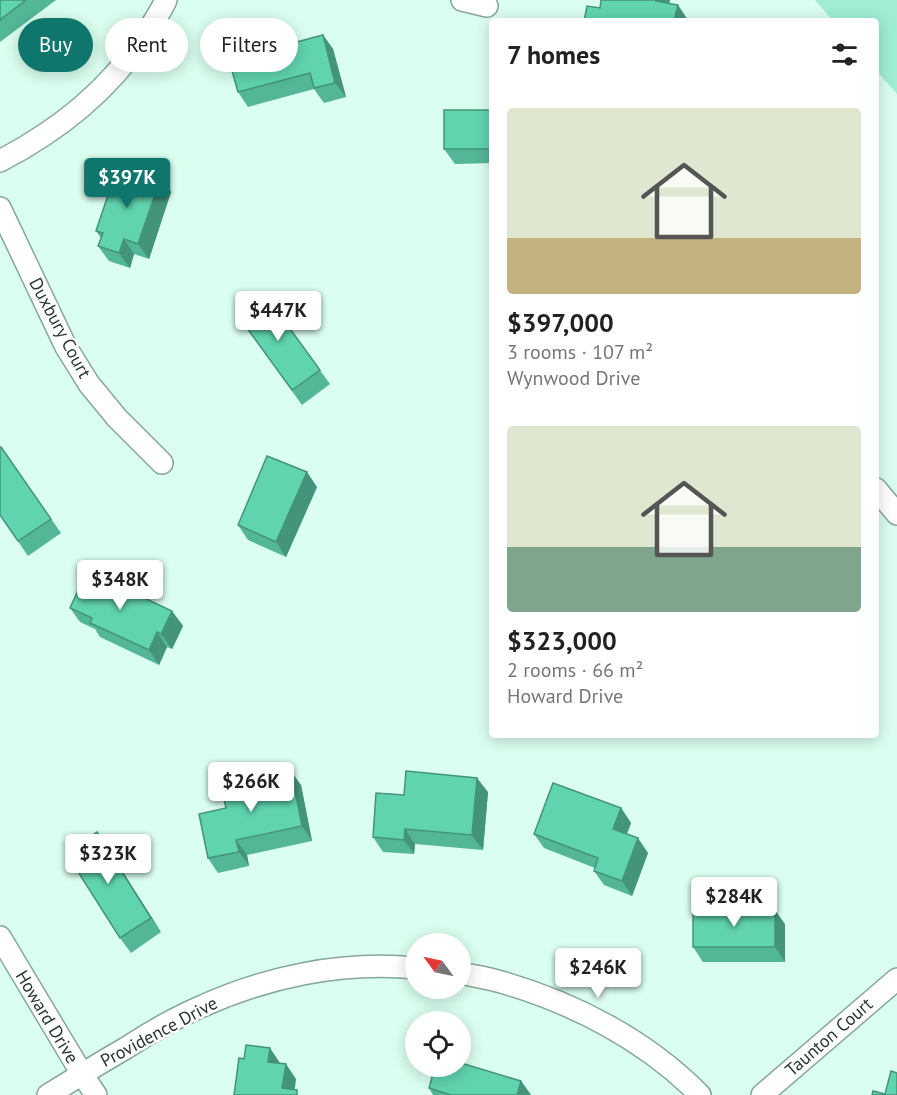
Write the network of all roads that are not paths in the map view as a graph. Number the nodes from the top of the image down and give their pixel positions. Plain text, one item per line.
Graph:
1 (166, 0) edge
2 (462, 0) edge
3 (487, 6) dead end
4 (0, 161) edge
5 (0, 208) edge
6 (162, 463) dead end
7 (879, 493) edge
8 (897, 514) edge
9 (0, 937) edge
10 (405, 967) edge
11 (471, 975) edge
12 (897, 978) edge
13 (82, 1074) junction
14 (48, 1095) edge
15 (96, 1095) edge
16 (699, 1095) edge
17 (762, 1095) edge

1 - 4 street
2 - 3 street
5 - 6 street, Duxbury Court
7 - 8 street
9 - 13 street, Howard Drive
10 - 13 street, Providence Drive
11 - 16 street
12 - 17 street, Taunton Court
13 - 14 street, Providence Drive
13 - 15 street, Howard Drive

